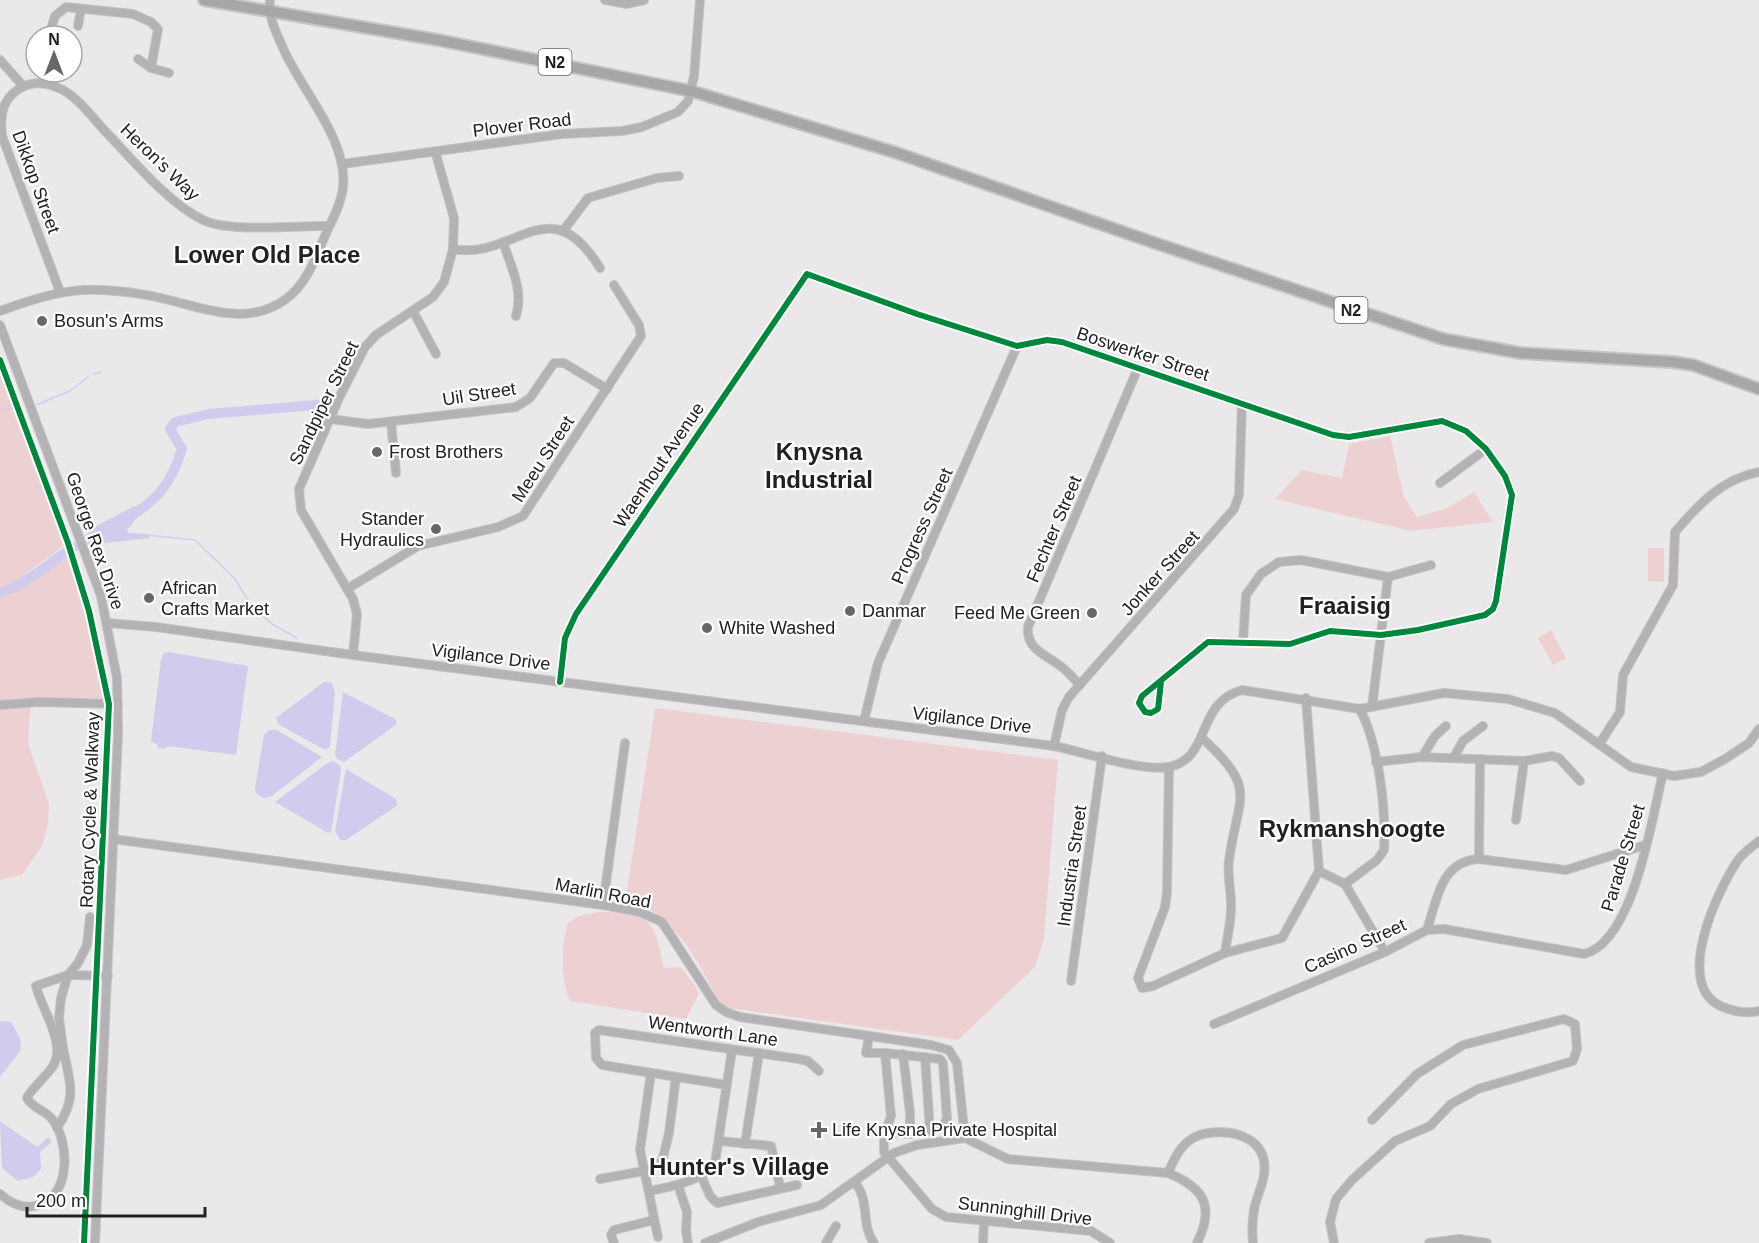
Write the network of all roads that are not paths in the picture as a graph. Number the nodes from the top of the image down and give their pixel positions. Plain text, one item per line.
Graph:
1 (204, 0) edge
2 (605, 0) edge
3 (644, 0) edge
4 (700, 0) edge
5 (270, 5) edge
6 (81, 9) junction
7 (51, 24) edge
8 (78, 24) edge
9 (138, 58) dead end
10 (0, 60) edge
11 (151, 68) junction
12 (169, 73) dead end
13 (48, 84) joint
14 (23, 86) junction
15 (691, 91) junction
16 (435, 151) junction
17 (342, 164) junction
18 (679, 176) dead end
19 (329, 226) junction
20 (563, 231) junction
21 (503, 242) junction
22 (453, 249) junction
23 (600, 268) dead end
24 (807, 274) joint
25 (614, 285) dead end
26 (60, 292) junction
27 (0, 311) edge
28 (413, 311) junction
29 (516, 316) dead end
30 (0, 325) edge
31 (1017, 346) junction
32 (436, 354) dead end
33 (1138, 368) junction
34 (606, 389) junction
35 (1759, 389) edge
36 (1242, 403) junction
37 (330, 419) junction
38 (391, 422) junction
39 (1486, 449) junction
40 (1759, 472) edge
41 (396, 473) dead end
42 (1440, 483) dead end
43 (1431, 565) dead end
44 (1388, 577) junction
45 (347, 589) junction
46 (107, 623) junction
47 (1381, 635) junction
48 (1243, 641) junction
49 (353, 655) junction
50 (560, 681) junction
51 (1161, 682) dead end
52 (1080, 685) junction
53 (1306, 699) junction
54 (118, 704) junction
55 (0, 705) edge
56 (1372, 707) junction
57 (1360, 709) junction
58 (864, 721) junction
59 (1446, 726) dead end
60 (1483, 726) dead end
61 (1759, 729) edge
62 (1202, 738) junction
63 (625, 743) dead end
64 (1600, 743) junction
65 (1054, 746) junction
66 (1102, 756) junction
67 (1422, 757) junction
68 (1454, 757) junction
69 (1480, 759) junction
70 (1524, 761) junction
71 (1376, 762) junction
72 (1169, 766) junction
73 (1663, 773) junction
74 (1580, 781) dead end
75 (1516, 820) dead end
76 (113, 839) junction
77 (1759, 842) edge
78 (1645, 846) junction
79 (1479, 859) junction
80 (1319, 871) junction
81 (1345, 884) junction
82 (603, 905) junction
83 (90, 917) dead end
84 (1427, 930) junction
85 (1385, 952) junction
86 (1225, 953) junction
87 (68, 975) junction
88 (108, 976) junction
89 (1071, 981) dead end
90 (1759, 1011) edge
91 (1214, 1024) dead end
92 (869, 1037) junction
93 (63, 1048) junction
94 (732, 1050) junction
95 (759, 1053) junction
96 (885, 1053) junction
97 (903, 1054) junction
98 (57, 1057) junction
99 (925, 1057) junction
100 (819, 1071) dead end
101 (651, 1073) junction
102 (676, 1077) junction
103 (727, 1085) junction
104 (1372, 1120) dead end
105 (57, 1128) junction
106 (930, 1131) junction
107 (887, 1132) junction
108 (910, 1134) junction
109 (964, 1138) junction
110 (720, 1141) junction
111 (745, 1144) junction
112 (886, 1157) junction
113 (644, 1171) junction
114 (700, 1173) junction
115 (1168, 1173) junction
116 (600, 1179) dead end
117 (855, 1182) junction
118 (678, 1185) junction
119 (797, 1185) dead end
120 (780, 1187) junction
121 (649, 1191) junction
122 (0, 1194) edge
123 (654, 1220) junction
124 (984, 1221) junction
125 (836, 1226) dead end
126 (658, 1237) dead end
127 (95, 1243) edge
128 (614, 1243) edge
129 (688, 1243) edge
130 (705, 1243) edge
131 (826, 1243) edge
132 (874, 1243) edge
133 (983, 1243) edge
134 (1110, 1243) edge
135 (1197, 1243) edge
136 (1253, 1243) edge
137 (1334, 1243) edge
138 (1429, 1243) edge
139 (1487, 1243) edge

1 - 5 highway, N2
2 - 3 street
4 - 15 street
5 - 15 highway, N2
5 - 17 street
6 - 7 street
6 - 8 street
6 - 11 street
9 - 11 street
10 - 14 street
11 - 12 street
13 - 14 street
13 - 19 street, Heron's Way
14 - 26 street, Dikkop Street
15 - 16 street, Plover Road
15 - 35 highway, N2
16 - 17 street, Plover Road
16 - 22 street, Sandpiper Street
17 - 19 street
18 - 20 street
19 - 26 street
20 - 21 street
20 - 23 street
21 - 22 street
21 - 29 street
22 - 28 street, Sandpiper Street
24 - 31 street, Boswerker Street
24 - 50 street, Waenhout Avenue
25 - 34 street, Meeu Street
26 - 27 street
28 - 32 street
28 - 37 street, Sandpiper Street
30 - 46 street, George Rex Drive
31 - 33 street, Boswerker Street
31 - 58 street, Progress Street
33 - 36 street, Boswerker Street
33 - 52 street, Fechter Street
34 - 38 street, Uil Street
34 - 45 street, Meeu Street
36 - 39 street, Boswerker Street
36 - 52 street, Jonker Street
37 - 38 street, Uil Street
37 - 45 street, Sandpiper Street
38 - 41 street
39 - 42 street
39 - 47 street, Boswerker Street
40 - 64 street
43 - 44 street
44 - 47 street
44 - 48 street
45 - 49 street, Sandpiper Street
46 - 49 street, Vigilance Drive
46 - 54 street, George Rex Drive
47 - 48 street
47 - 56 street
48 - 51 street
49 - 50 street, Vigilance Drive
50 - 58 street, Vigilance Drive
52 - 65 street, Jonker Street
53 - 57 street
53 - 62 street
53 - 80 street
54 - 55 street
54 - 76 street, George Rex Drive
56 - 57 street
56 - 64 street
57 - 71 street
58 - 65 street, Vigilance Drive
59 - 67 street
60 - 68 street
61 - 73 street
62 - 72 street
62 - 86 street
63 - 82 street
64 - 73 street
65 - 66 street, Vigilance Drive
66 - 72 street, Vigilance Drive
66 - 89 street, Industria Street
67 - 68 street
67 - 71 street
68 - 69 street
69 - 70 street
69 - 79 street
70 - 74 street
70 - 75 street
71 - 81 street
72 - 86 street
73 - 78 street, Parade Street
76 - 82 street, Marlin Road
76 - 88 street, George Rex Drive
77 - 90 street
78 - 79 street
78 - 84 street, Parade Street
79 - 84 street, Casino Street
80 - 81 street
80 - 86 street
81 - 85 street
82 - 92 street, Marlin Road
83 - 87 street
84 - 85 street, Casino Street
85 - 91 street, Casino Street
87 - 88 street
87 - 93 street
87 - 98 street
88 - 127 street, George Rex Drive
92 - 96 street
92 - 109 street, Marlin Road
93 - 98 street
93 - 105 street
94 - 95 street, Wentworth Lane
94 - 101 street, Wentworth Lane
94 - 103 street
95 - 100 street, Wentworth Lane
95 - 111 street
96 - 97 street
96 - 107 street
97 - 99 street
97 - 108 street
98 - 105 street
99 - 106 street
99 - 106 street
101 - 102 street
101 - 113 street
102 - 103 street
102 - 113 street
103 - 110 street
104 - 137 street
105 - 122 street
106 - 108 street
107 - 108 street
107 - 112 street
109 - 112 street
109 - 115 street
110 - 111 street
110 - 114 street
111 - 120 street
112 - 117 street
112 - 124 street, Sunninghill Drive
113 - 116 street
113 - 121 street
114 - 118 street
114 - 120 street
115 - 135 street
115 - 136 street
117 - 130 street
117 - 132 street
118 - 121 street
118 - 129 street
119 - 120 street
121 - 123 street
123 - 126 street
123 - 128 street
124 - 133 street
124 - 134 street, Sunninghill Drive
125 - 131 street
138 - 139 street

